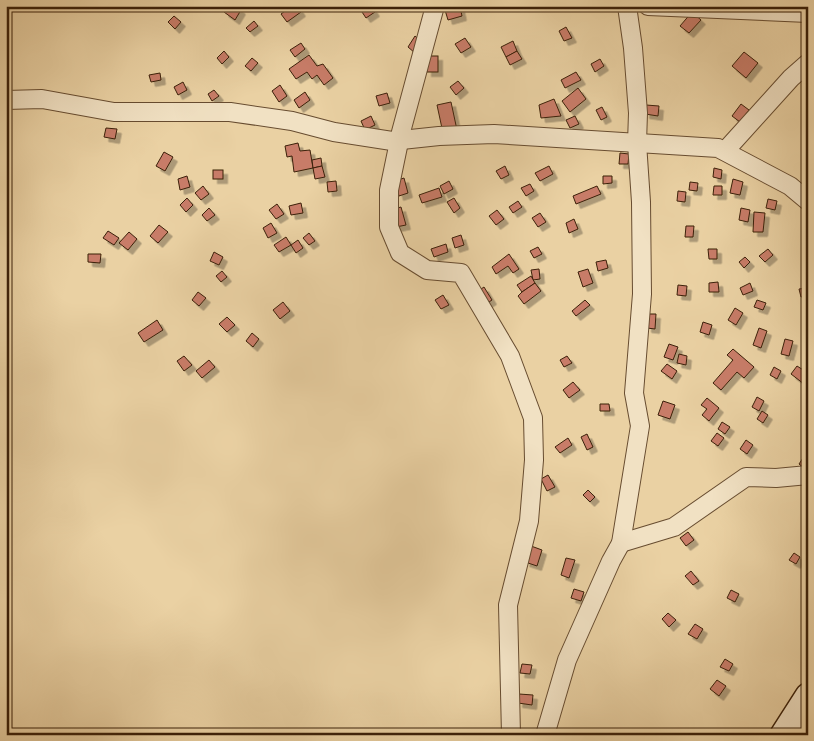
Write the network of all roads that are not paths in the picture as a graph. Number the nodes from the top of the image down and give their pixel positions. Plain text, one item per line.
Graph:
1 (435, 6) edge
2 (627, 6) edge
3 (648, 6) edge
4 (808, 13) edge
5 (808, 63) edge
6 (6, 100) edge
7 (399, 140) junction
8 (638, 143) junction
9 (726, 152) junction
10 (808, 201) edge
11 (808, 475) edge
12 (621, 543) junction
13 (808, 696) edge
14 (511, 735) edge
15 (545, 735) edge
16 (783, 735) edge

1 - 7 street
2 - 8 street
3 - 4 street
5 - 9 street
6 - 7 street
7 - 8 street
7 - 14 street
8 - 9 street
8 - 12 street
9 - 10 street
11 - 12 street
12 - 15 street
13 - 16 main road

